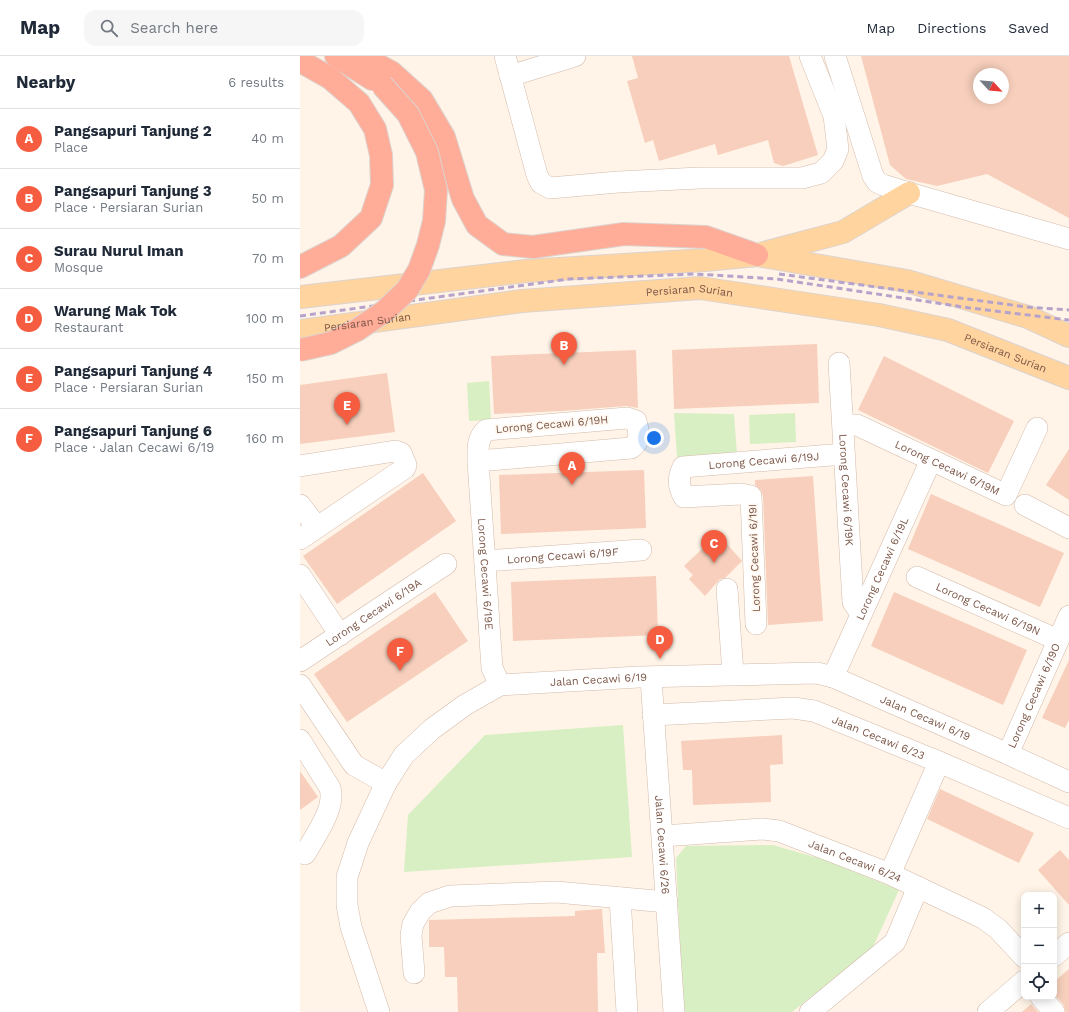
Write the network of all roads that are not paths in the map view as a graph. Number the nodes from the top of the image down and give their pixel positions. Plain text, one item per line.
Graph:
1 (336, 56) edge
2 (361, 56) edge
3 (575, 56) edge
4 (810, 56) edge
5 (835, 56) edge
6 (300, 61) edge
7 (508, 66) edge
8 (909, 193) junction
9 (1069, 238) edge
10 (757, 255) junction
11 (300, 267) edge
12 (300, 297) edge
13 (300, 331) edge
14 (1069, 336) edge
15 (300, 350) edge
16 (839, 363) dead end
17 (1069, 378) edge
18 (843, 425) junction
19 (1037, 428) dead end
20 (844, 454) junction
21 (931, 460) junction
22 (478, 461) junction
23 (300, 466) edge
24 (683, 467) joint
25 (300, 505) edge
26 (1025, 505) dead end
27 (317, 527) junction
28 (1069, 528) edge
29 (300, 540) edge
30 (641, 550) dead end
31 (485, 561) junction
32 (446, 564) dead end
33 (300, 575) edge
34 (917, 577) dead end
35 (727, 589) dead end
36 (861, 614) junction
37 (1069, 616) edge
38 (756, 624) dead end
39 (340, 635) junction
40 (1058, 640) junction
41 (300, 661) edge
42 (733, 674) junction
43 (833, 677) junction
44 (651, 678) junction
45 (300, 685) edge
46 (500, 685) junction
47 (653, 715) junction
48 (300, 740) edge
49 (1008, 754) junction
50 (939, 762) junction
51 (1069, 782) edge
52 (386, 783) junction
53 (1069, 818) edge
54 (663, 836) junction
55 (306, 854) dead end
56 (890, 874) junction
57 (918, 887) junction
58 (620, 898) junction
59 (667, 902) junction
60 (1069, 943) edge
61 (1057, 953) edge
62 (1021, 955) edge
63 (414, 973) dead end
64 (1021, 984) edge
65 (1044, 1000) edge
66 (379, 1012) edge
67 (628, 1012) edge
68 (674, 1012) edge
69 (810, 1012) edge
70 (988, 1012) edge
71 (1054, 1012) edge

1 - 15 highway, bridge
2 - 10 highway
3 - 7 street
4 - 7 street
5 - 8 street
6 - 11 highway
8 - 9 street
8 - 10 main road
10 - 12 main road
10 - 14 main road
13 - 17 main road, Persiaran Surian
16 - 18 street, Lorong Cecawi 6/19K
18 - 20 street, Lorong Cecawi 6/19K
18 - 21 street, Lorong Cecawi 6/19M
19 - 21 street, Lorong Cecawi 6/19M
20 - 24 street, Lorong Cecawi 6/19J
20 - 36 street, Lorong Cecawi 6/19K
21 - 36 street, Lorong Cecawi 6/19L
22 - 22 street, Lorong Cecawi 6/19H
22 - 31 street, Lorong Cecawi 6/19E
23 - 27 street
24 - 38 street, Lorong Cecawi 6/19I
25 - 27 street
26 - 28 street
27 - 29 street
30 - 31 street, Lorong Cecawi 6/19F
31 - 46 street, Lorong Cecawi 6/19E
32 - 39 street, Lorong Cecawi 6/19A
33 - 39 street
34 - 40 street, Lorong Cecawi 6/19N
35 - 42 street
36 - 43 street, Lorong Cecawi 6/19L
37 - 40 street, Lorong Cecawi 6/19O
39 - 41 street, Lorong Cecawi 6/19A
40 - 49 street, Lorong Cecawi 6/19O
42 - 43 street, Jalan Cecawi 6/19
42 - 44 street, Jalan Cecawi 6/19
43 - 49 street, Jalan Cecawi 6/19
44 - 46 street, Jalan Cecawi 6/19
44 - 47 street, Jalan Cecawi 6/26
45 - 52 street
46 - 52 street, Jalan Cecawi 6/19
47 - 50 street, Jalan Cecawi 6/23
47 - 54 street, Jalan Cecawi 6/26
48 - 55 street
49 - 51 street, Jalan Cecawi 6/19
50 - 53 street, Jalan Cecawi 6/23
50 - 56 street
52 - 66 street, Jalan Cecawi 6/19
54 - 56 street, Jalan Cecawi 6/24
54 - 59 street, Jalan Cecawi 6/26
56 - 57 street, Jalan Cecawi 6/24
57 - 62 street, Jalan Cecawi 6/24
57 - 69 street
58 - 59 street
58 - 63 street
58 - 67 street
59 - 68 street, Jalan Cecawi 6/26
60 - 61 street
64 - 70 street
65 - 71 street

